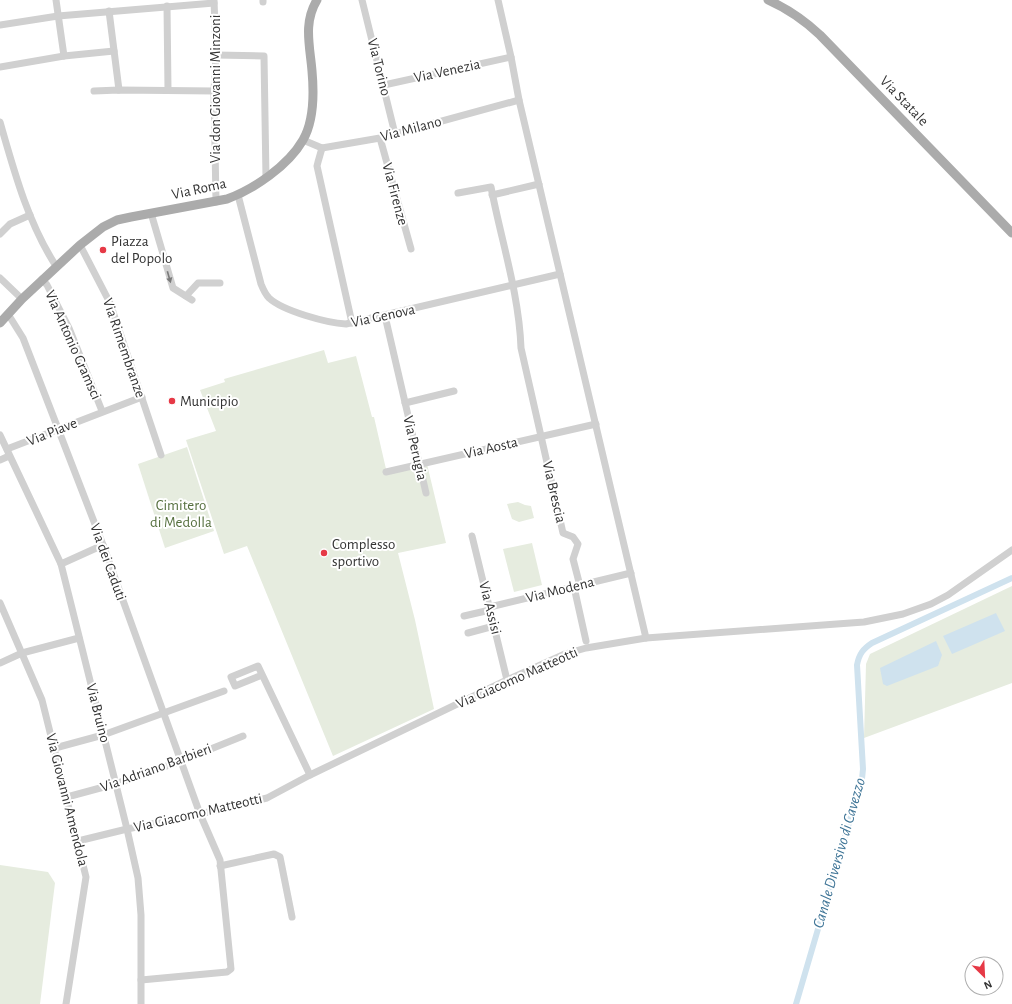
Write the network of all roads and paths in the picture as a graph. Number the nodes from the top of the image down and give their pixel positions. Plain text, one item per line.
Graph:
1 (56, 0) edge
2 (317, 0) edge
3 (362, 0) edge
4 (498, 0) edge
5 (768, 0) edge
6 (214, 1) edge
7 (167, 6) junction
8 (109, 11) junction
9 (58, 16) junction
10 (0, 25) edge
11 (114, 51) junction
12 (216, 55) junction
13 (64, 56) junction
14 (511, 57) junction
15 (0, 67) edge
16 (384, 85) junction
17 (119, 90) junction
18 (168, 90) junction
19 (94, 91) dead end
20 (214, 91) junction
21 (519, 100) junction
22 (0, 122) edge
23 (395, 134) junction
24 (380, 138) junction
25 (303, 140) junction
26 (322, 148) junction
27 (266, 178) junction
28 (539, 184) junction
29 (458, 193) dead end
30 (238, 195) junction
31 (492, 195) junction
32 (216, 202) junction
33 (151, 213) junction
34 (30, 215) junction
35 (1012, 233) edge
36 (0, 234) edge
37 (80, 245) junction
38 (411, 249) dead end
39 (56, 266) junction
40 (560, 274) junction
41 (0, 278) edge
42 (42, 279) junction
43 (220, 283) dead end
44 (512, 286) junction
45 (22, 299) junction
46 (8, 314) junction
47 (385, 316) junction
48 (0, 323) edge
49 (352, 323) junction
50 (454, 391) dead end
51 (142, 397) junction
52 (405, 403) junction
53 (102, 411) junction
54 (596, 424) junction
55 (57, 429) junction
56 (0, 434) edge
57 (541, 437) junction
58 (8, 453) junction
59 (161, 455) dead end
60 (0, 460) edge
61 (419, 464) junction
62 (386, 472) dead end
63 (426, 493) dead end
64 (472, 536) dead end
65 (103, 545) junction
66 (1011, 551) edge
67 (61, 564) junction
68 (631, 573) junction
69 (577, 586) junction
70 (0, 603) edge
71 (490, 609) junction
72 (464, 616) dead end
73 (494, 626) junction
74 (468, 633) dead end
75 (79, 638) junction
76 (646, 638) junction
77 (586, 641) dead end
78 (22, 653) junction
79 (0, 663) edge
80 (262, 675) dead end
81 (507, 680) junction
82 (224, 691) dead end
83 (164, 713) junction
84 (103, 735) junction
85 (244, 736) dead end
86 (55, 748) junction
87 (181, 761) junction
88 (310, 775) junction
89 (115, 784) junction
90 (67, 797) junction
91 (200, 814) junction
92 (127, 828) junction
93 (78, 841) junction
94 (220, 866) junction
95 (292, 917) dead end
96 (141, 980) junction
97 (66, 1004) edge
98 (141, 1004) edge

1 - 9 street
2 - 25 main road, Via Roma
3 - 16 street, Via Torino
4 - 14 street
5 - 35 main road, Via Statale
6 - 7 street
6 - 12 street, Via don Giovanni Minzoni
7 - 8 street
7 - 18 street
8 - 9 street
8 - 11 street
9 - 10 street
9 - 13 street
11 - 13 street
11 - 17 street
12 - 20 street, Via don Giovanni Minzoni
12 - 27 street
13 - 15 street
14 - 16 street, Via Venezia
14 - 21 street
16 - 23 street, Via Torino
17 - 18 street
17 - 19 street
18 - 20 street
20 - 32 street, Via don Giovanni Minzoni
21 - 23 street, Via Milano
21 - 28 street
22 - 34 street
23 - 24 street, Via Milano
24 - 26 street, Via Milano
24 - 38 street, Via Firenze
25 - 26 street
25 - 27 main road, Via Roma
26 - 49 street
27 - 30 main road, Via Roma
28 - 31 street
28 - 40 street
29 - 31 street
30 - 32 main road, Via Roma
30 - 49 street, Via Genova
31 - 44 street
32 - 33 main road, Via Roma
33 - 37 main road, Via Roma
33 -> 43 street
34 - 36 street
34 - 39 street
37 - 39 main road, Via Roma
37 - 51 street, Via Rimembranze
39 - 42 main road, Via Roma
40 - 44 street, Via Genova
40 - 54 street
41 - 45 street
42 - 45 main road, Via Roma
42 - 53 street, Via Antonio Gramsci
44 - 47 street, Via Genova
44 - 57 street
45 - 46 main road, Via Roma
46 - 48 main road, Via Roma
46 - 55 street, Via dei Caduti
47 - 49 street, Via Genova
47 - 52 street, Via Perugia
50 - 52 street, Via Perugia
51 - 53 street, Via Piave
51 - 59 street, Via Rimembranze
52 - 61 street, Via Perugia
53 - 55 street, Via Piave
54 - 57 street, Via Aosta
54 - 68 street
55 - 58 street, Via Piave
55 - 65 street, Via dei Caduti
56 - 58 street, Via Bruino
57 - 61 street, Via Aosta
57 - 69 street, Via Brescia
58 - 60 street
58 - 67 street, Via Bruino
61 - 62 street, Via Aosta
61 - 63 street, Via Perugia
64 - 71 street, Via Assisi
65 - 67 street
65 - 83 street, Via dei Caduti
66 - 76 street, Via Giacomo Matteotti
67 - 75 street, Via Bruino
68 - 69 street, Via Modena
68 - 76 street
69 - 71 street, Via Modena
69 - 77 street
70 - 78 street, Via Giovanni Amendola
71 - 72 street, Via Modena
71 - 73 street, Via Assisi
73 - 74 street
73 - 81 street, Via Assisi
75 - 78 street
75 - 84 street, Via Bruino
76 - 81 street, Via Giacomo Matteotti
78 - 79 street
78 - 86 street, Via Giovanni Amendola
80 - 88 street
81 - 88 street, Via Giacomo Matteotti
82 - 83 street
83 - 84 street
83 - 87 street, Via dei Caduti
84 - 86 street
84 - 89 street, Via Bruino
85 - 87 street, Via Adriano Barbieri
86 - 90 street, Via Giovanni Amendola
87 - 89 street, Via Adriano Barbieri
87 - 91 street, Via dei Caduti
88 - 91 street, Via Giacomo Matteotti
89 - 90 street, Via Adriano Barbieri
89 - 92 street, Via Bruino
90 - 93 street, Via Giovanni Amendola
91 - 92 street, Via Giacomo Matteotti
91 - 94 street, Via dei Caduti
92 - 93 street, Via Giacomo Matteotti
92 - 96 street, Via Bruino
93 - 97 street, Via Giovanni Amendola
94 - 95 street
94 - 96 street, Via dei Caduti
96 - 98 street, Via Bruino

